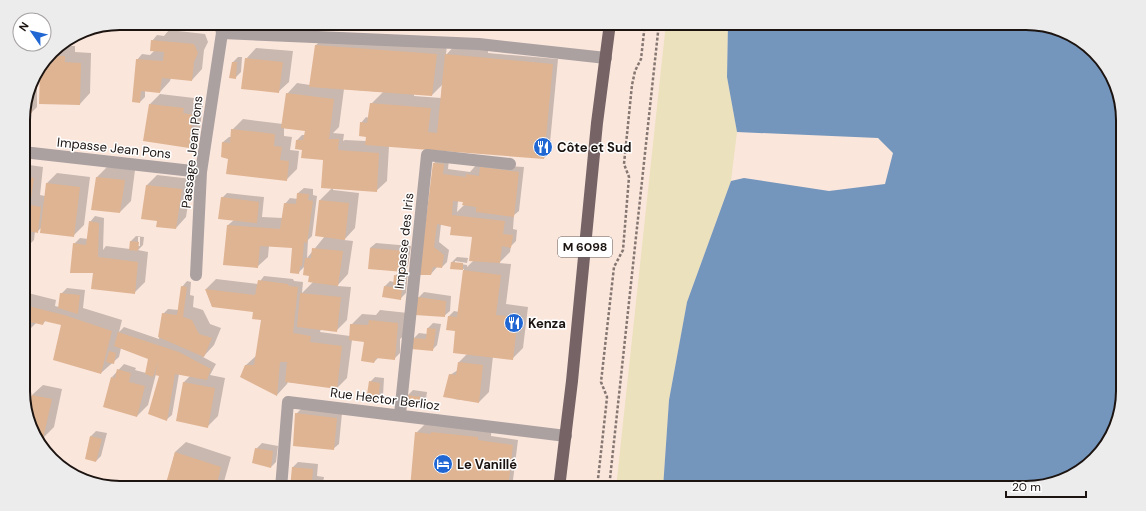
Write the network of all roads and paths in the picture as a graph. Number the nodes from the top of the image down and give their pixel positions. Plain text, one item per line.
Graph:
1 (221, 30) edge
2 (253, 30) edge
3 (609, 30) edge
4 (644, 30) edge
5 (658, 30) edge
6 (606, 58) junction
7 (30, 153) edge
8 (510, 164) dead end
9 (201, 172) junction
10 (196, 275) dead end
11 (400, 414) junction
12 (566, 436) junction
13 (282, 481) edge
14 (561, 481) edge
15 (598, 481) edge
16 (610, 481) edge

1 - 9 street, Passage Jean Pons
2 - 6 street, Passage Jean Pons
3 - 6 main road, M 6098
4 - 15 path
5 - 16 path
6 - 12 main road, M 6098
7 - 9 street, Impasse Jean Pons
8 - 11 street, Impasse des Iris
9 - 10 street, Passage Jean Pons
11 - 12 street, Rue Hector Berlioz
11 - 13 street, Rue Hector Berlioz
12 - 14 main road, M 6098

